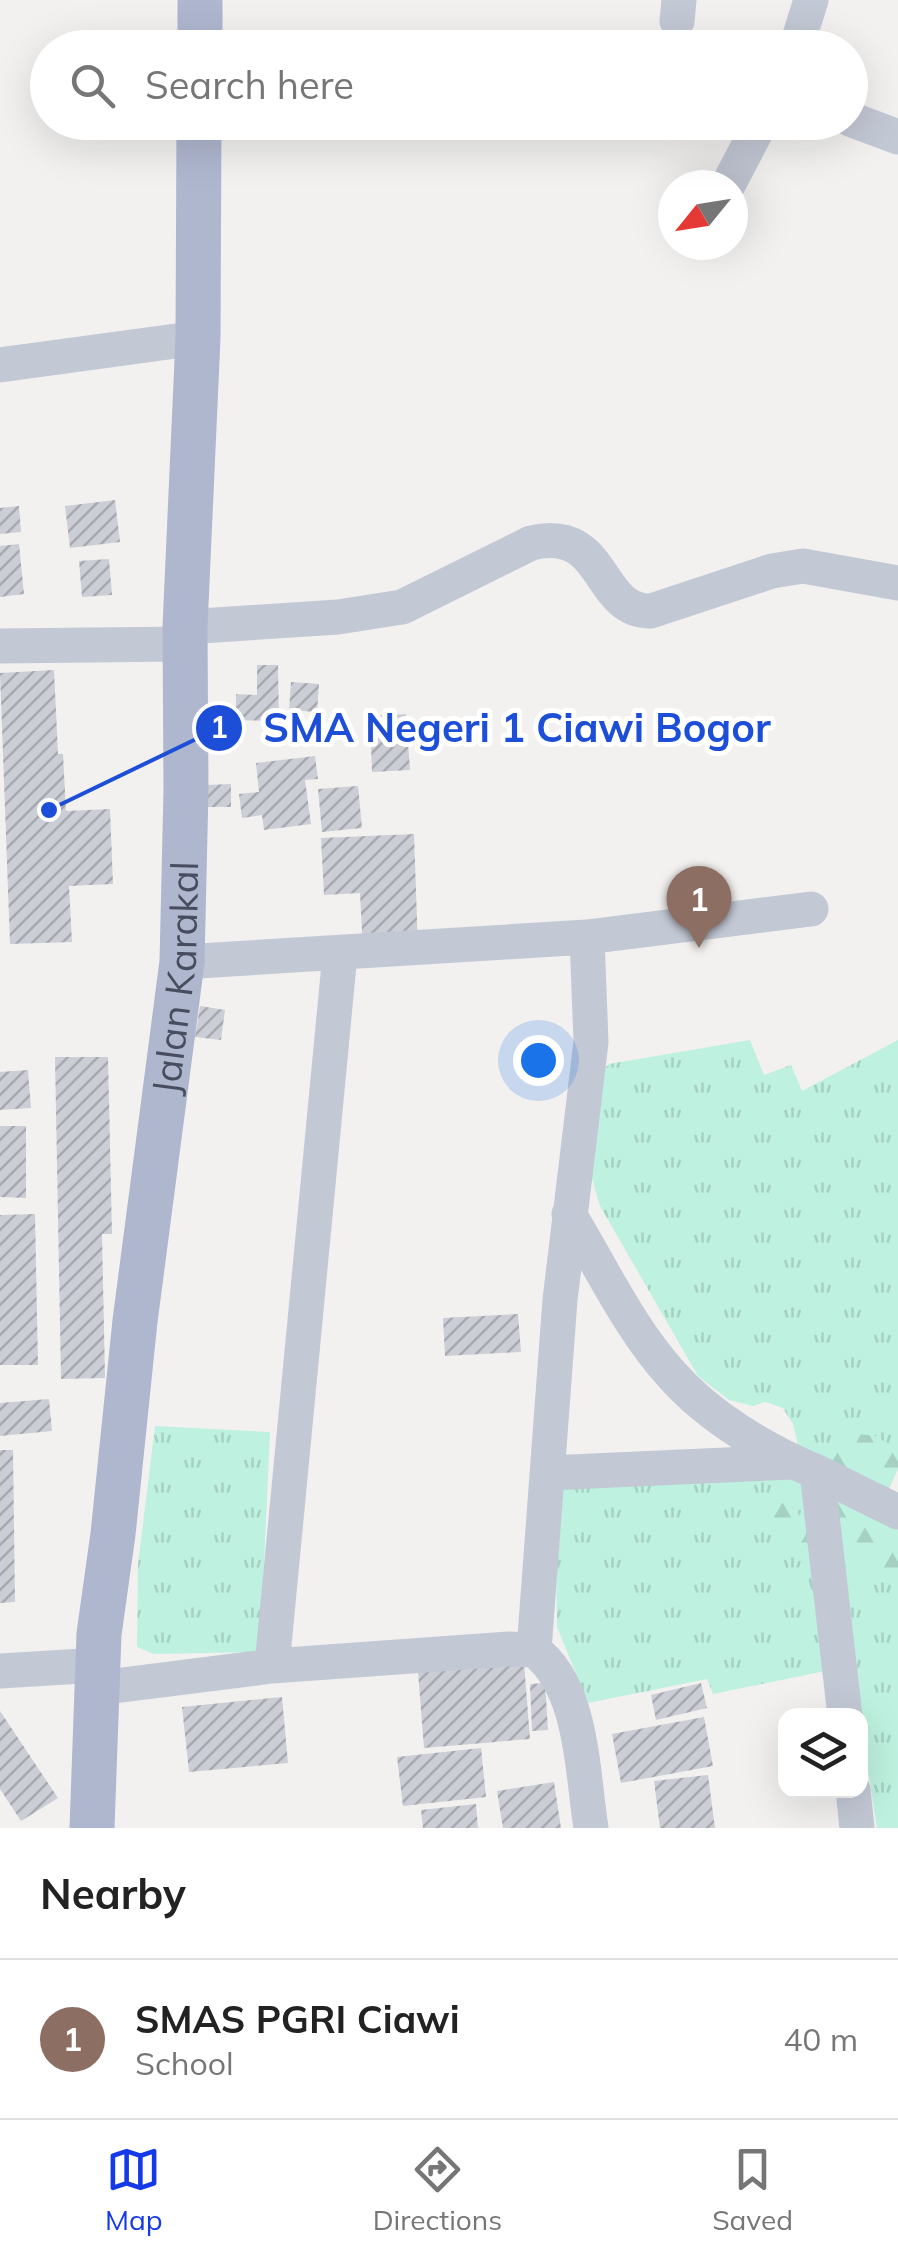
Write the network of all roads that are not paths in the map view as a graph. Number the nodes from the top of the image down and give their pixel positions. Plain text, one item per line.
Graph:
1 (200, 0) edge
2 (811, 0) edge
3 (200, 30) edge
4 (802, 30) edge
5 (868, 126) edge
6 (898, 137) edge
7 (199, 140) edge
8 (752, 140) edge
9 (736, 170) edge
10 (198, 338) junction
11 (0, 364) edge
12 (898, 582) edge
13 (184, 636) junction
14 (0, 646) edge
15 (811, 909) dead end
16 (587, 938) junction
17 (340, 954) junction
18 (182, 962) junction
19 (569, 1214) junction
20 (805, 1467) junction
21 (548, 1473) junction
22 (898, 1512) edge
23 (534, 1650) junction
24 (272, 1666) junction
25 (0, 1671) edge
26 (98, 1676) junction
27 (844, 1708) edge
28 (853, 1798) edge
29 (92, 1828) edge
30 (591, 1828) edge
31 (856, 1828) edge

1 - 3 main road
2 - 4 street
5 - 6 street
7 - 10 main road, Jalan Karakal
8 - 9 street
10 - 11 street
10 - 13 main road, Jalan Karakal
12 - 13 street
13 - 14 street
13 - 18 main road, Jalan Karakal
15 - 16 street
16 - 17 street
16 - 19 street
17 - 18 street
17 - 24 street
18 - 26 main road, Jalan Karakal
19 - 20 street
19 - 21 street
20 - 21 street
20 - 22 street
20 - 27 street
21 - 23 street
23 - 24 street
23 - 30 street
24 - 26 street
25 - 26 street
26 - 29 main road, Jalan Karakal
28 - 31 street

